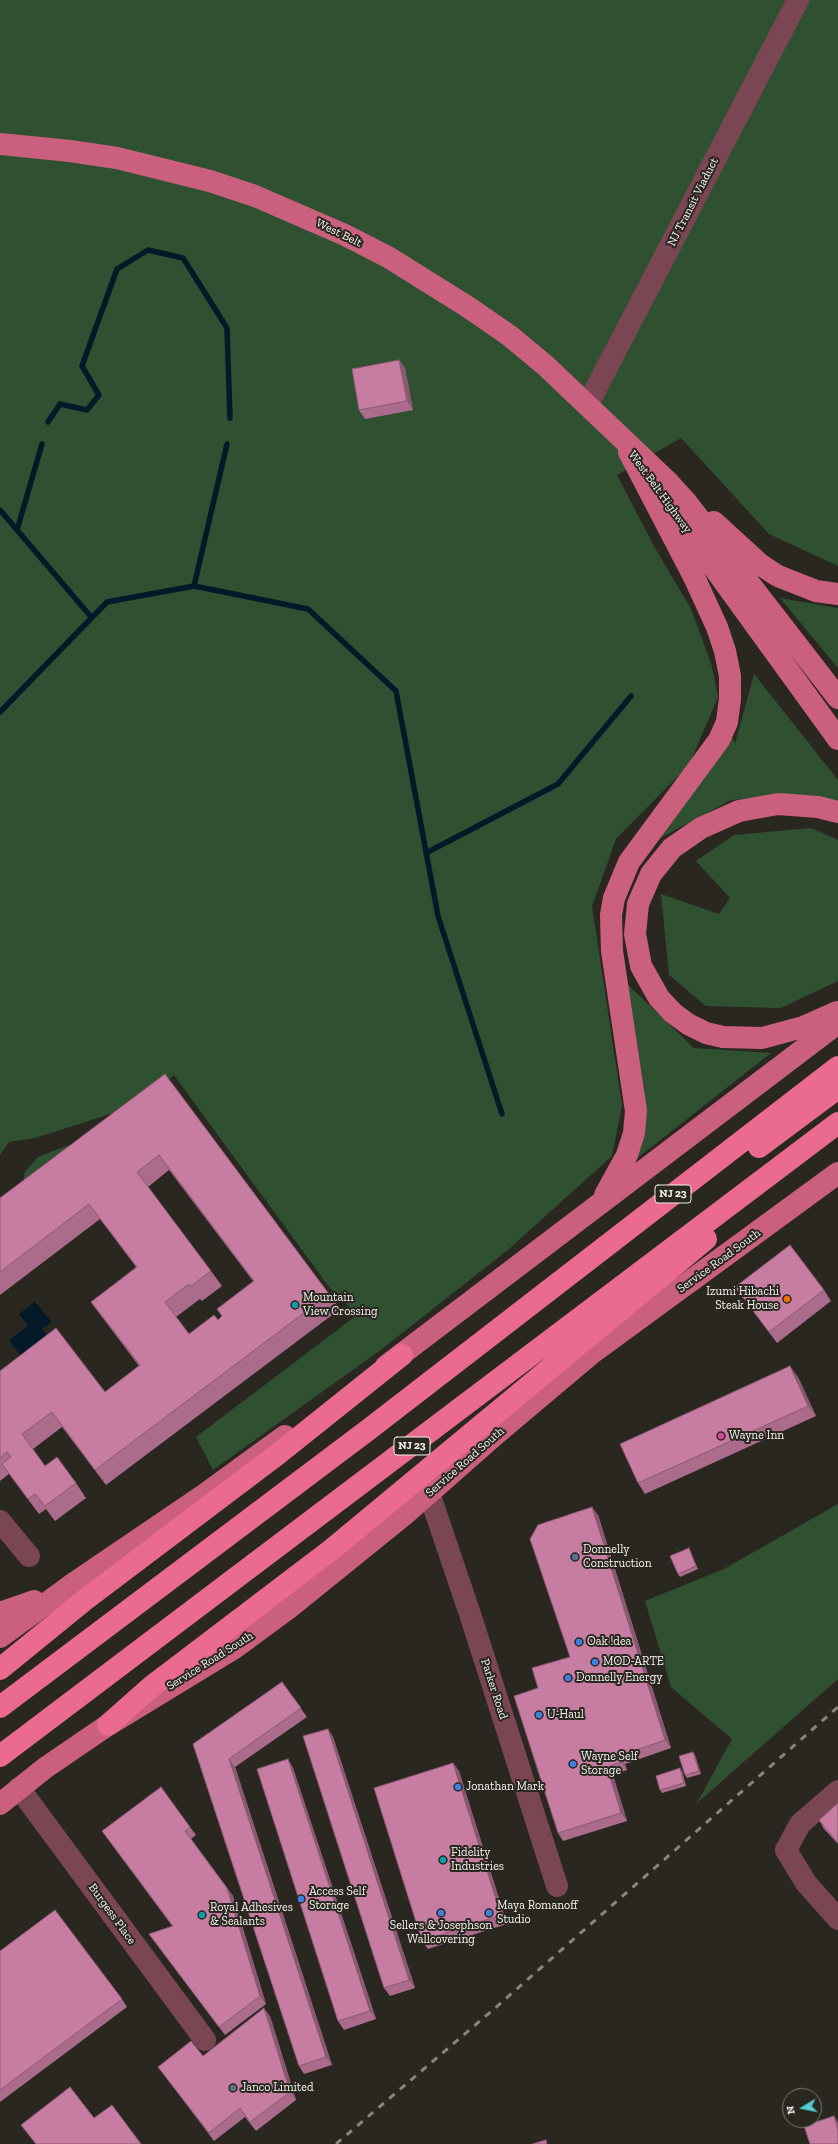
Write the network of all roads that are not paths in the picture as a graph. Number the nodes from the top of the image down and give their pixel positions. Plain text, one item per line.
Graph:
1 (798, 0) edge
2 (0, 144) edge
3 (588, 404) junction
4 (623, 441) junction
5 (646, 461) junction
6 (838, 594) edge
7 (838, 698) edge
8 (838, 739) edge
9 (838, 812) edge
10 (838, 1012) edge
11 (838, 1023) edge
12 (838, 1067) edge
13 (838, 1088) edge
14 (830, 1129) edge
15 (838, 1173) edge
16 (596, 1208) junction
17 (508, 1323) junction
18 (402, 1355) junction
19 (429, 1493) junction
20 (0, 1522) edge
21 (29, 1556) dead end
22 (77, 1581) junction
23 (0, 1614) edge
24 (0, 1637) edge
25 (0, 1669) edge
26 (0, 1707) edge
27 (108, 1724) junction
28 (0, 1756) edge
29 (19, 1788) junction
30 (838, 1791) edge
31 (0, 1804) edge
32 (556, 1886) dead end
33 (838, 1919) edge
34 (205, 2040) dead end

1 - 3 street, NJ Transit Viaduct
2 - 3 main road, West Belt
3 - 4 main road, West Belt
4 - 5 main road, West Belt Highway
4 - 8 main road, West Belt Highway
4 - 16 main road
5 - 6 main road
5 - 7 main road, West Belt Highway
9 - 10 main road
11 - 16 main road
12 - 17 highway, NJ 23
13 - 17 highway
14 - 27 highway
14 - 28 highway, NJ 23
15 - 19 main road, Service Road South
16 - 18 main road
17 - 26 highway, NJ 23
18 - 22 main road
18 - 25 highway
19 - 27 main road, Service Road South
19 - 32 street, Parker Road
20 - 21 street
22 - 23 main road
22 - 24 main road
27 - 29 main road, Service Road South
29 - 31 main road, Service Road South
29 - 34 street, Burgess Place
30 - 33 street

